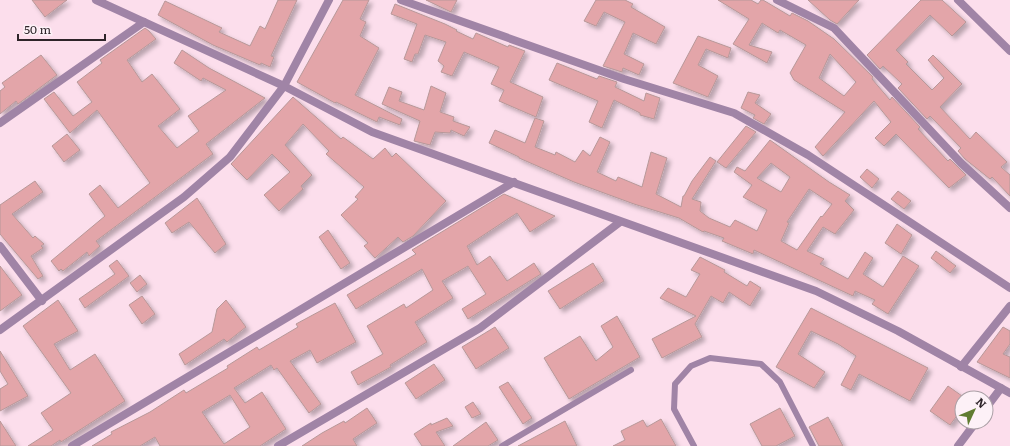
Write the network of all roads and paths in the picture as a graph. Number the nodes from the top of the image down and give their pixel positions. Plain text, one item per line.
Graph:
1 (96, 0) edge
2 (330, 0) edge
3 (401, 0) edge
4 (777, 0) edge
5 (958, 0) edge
6 (144, 22) junction
7 (1010, 51) edge
8 (284, 86) junction
9 (0, 123) edge
10 (514, 182) junction
11 (1010, 208) edge
12 (620, 222) junction
13 (0, 246) edge
14 (1010, 288) edge
15 (42, 301) junction
16 (1010, 306) edge
17 (0, 330) edge
18 (961, 367) junction
19 (631, 370) dead end
20 (1001, 388) junction
21 (1010, 393) edge
22 (994, 397) edge
23 (970, 430) edge
24 (72, 446) edge
25 (278, 446) edge
26 (502, 446) edge
27 (694, 446) edge
28 (813, 446) edge
29 (958, 446) edge

1 - 6 street
2 - 8 street
3 - 14 street
4 - 11 street
5 - 7 street
6 - 8 street
6 - 9 street
8 - 10 street
8 - 15 street
10 - 12 street
10 - 24 street
12 - 18 street
12 - 25 street
13 - 15 street
15 - 17 street
16 - 18 street
18 - 20 street
19 - 26 lane
20 - 21 street
20 - 22 street
23 - 29 street
27 - 28 lane

